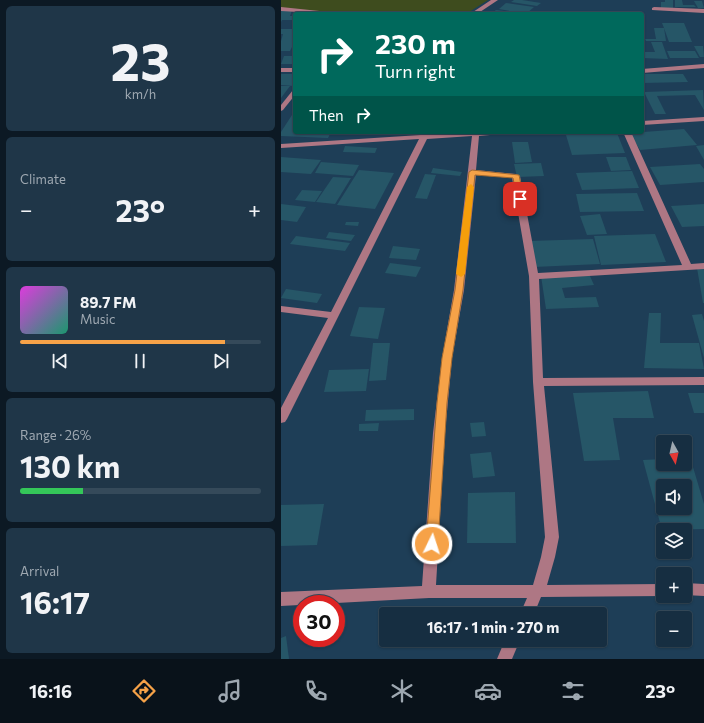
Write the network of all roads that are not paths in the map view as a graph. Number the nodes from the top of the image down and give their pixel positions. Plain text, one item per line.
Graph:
1 (495, 0) edge
2 (281, 9) edge
3 (654, 9) dead end
4 (704, 11) edge
5 (310, 12) edge
6 (476, 12) edge
7 (704, 66) edge
8 (281, 70) edge
9 (293, 70) edge
10 (644, 71) edge
11 (293, 94) edge
12 (281, 109) edge
13 (704, 119) edge
14 (644, 123) edge
15 (385, 134) edge
16 (463, 134) edge
17 (476, 134) edge
18 (628, 134) edge
19 (423, 137) junction
20 (381, 140) junction
21 (281, 146) edge
22 (472, 172) junction
23 (704, 266) edge
24 (688, 267) junction
25 (534, 276) junction
26 (281, 309) edge
27 (333, 315) junction
28 (704, 380) edge
29 (539, 382) junction
30 (281, 419) edge
31 (692, 589) edge
32 (656, 590) edge
33 (704, 590) edge
34 (429, 592) junction
35 (538, 592) junction
36 (281, 599) edge
37 (530, 607) edge
38 (510, 647) edge
39 (504, 659) edge

1 - 6 street
2 - 5 street
3 - 4 street
7 - 10 street
8 - 9 street
11 - 12 street
13 - 14 street
15 - 20 street
16 - 19 street
17 - 22 street
18 - 24 street
19 - 20 street
19 - 27 street
20 - 21 street
22 - 25 street
22 - 34 street
23 - 24 street
24 - 25 street
25 - 29 street
26 - 27 street
27 - 30 street
28 - 29 street
29 - 35 street
31 - 33 street
32 - 35 street
34 - 35 street
34 - 36 street
35 - 37 street
38 - 39 street

